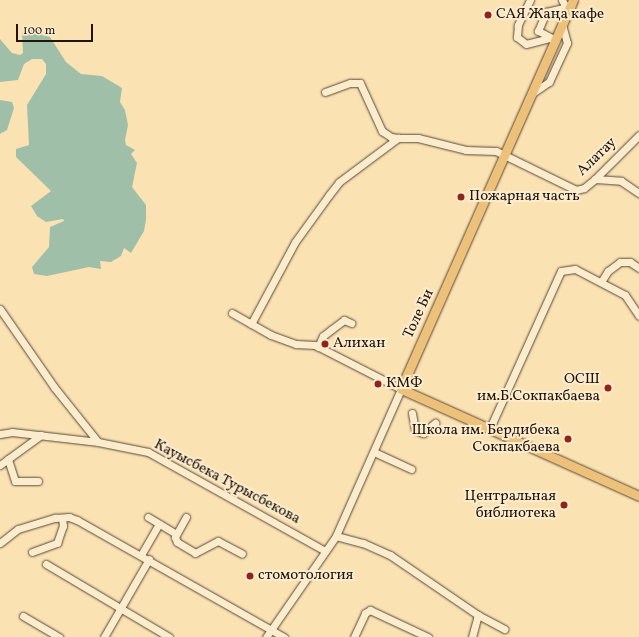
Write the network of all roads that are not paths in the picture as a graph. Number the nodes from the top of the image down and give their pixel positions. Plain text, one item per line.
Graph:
1 (530, 0) edge
2 (562, 0) edge
3 (570, 4) edge
4 (562, 24) junction
5 (553, 39) junction
6 (325, 92) dead end
7 (531, 94) junction
8 (639, 136) edge
9 (398, 138) junction
10 (506, 155) junction
11 (595, 179) junction
12 (639, 193) edge
13 (639, 268) edge
14 (601, 282) junction
15 (0, 309) edge
16 (232, 313) dead end
17 (639, 316) edge
18 (352, 323) dead end
19 (252, 324) junction
20 (318, 347) junction
21 (401, 389) junction
22 (412, 413) dead end
23 (435, 423) dead end
24 (490, 428) junction
25 (0, 434) edge
26 (41, 435) junction
27 (98, 442) junction
28 (374, 452) junction
29 (8, 459) junction
30 (0, 465) edge
31 (410, 469) dead end
32 (38, 481) dead end
33 (639, 496) edge
34 (148, 517) dead end
35 (186, 517) dead end
36 (62, 518) junction
37 (159, 524) junction
38 (176, 534) junction
39 (336, 536) junction
40 (0, 543) edge
41 (325, 551) junction
42 (32, 552) dead end
43 (242, 554) dead end
44 (141, 555) junction
45 (149, 559) junction
46 (46, 564) dead end
47 (121, 608) junction
48 (478, 615) junction
49 (23, 616) dead end
50 (504, 629) dead end
51 (268, 633) edge
52 (59, 637) edge
53 (104, 637) edge
54 (169, 637) edge
55 (284, 637) edge
56 (354, 637) edge
57 (428, 637) edge
58 (472, 637) edge

1 - 5 street
2 - 3 street
3 - 4 main road, Толе Би
3 - 5 street
4 - 5 main road, Толе Би
4 - 7 street
5 - 7 main road, Толе Би
6 - 9 street
7 - 10 main road, Толе Би
8 - 11 street, Алатау
9 - 10 street
9 - 19 street
10 - 11 street, Алатау
10 - 21 main road, Толе Би
11 - 12 street
13 - 14 street
14 - 17 street
14 - 24 street
15 - 27 street
16 - 19 street
18 - 20 street
19 - 20 street
20 - 21 street
21 - 24 main road
21 - 28 street, Толе Би
22 - 23 street
24 - 33 main road
25 - 26 street, Кауысбека Турысбекова
26 - 27 street, Кауысбека Турысбекова
26 - 29 street
27 - 41 street, Кауысбека Турысбекова
28 - 31 street
28 - 39 street, Толе Би
29 - 30 street
29 - 32 street
34 - 37 street
35 - 38 street
36 - 40 street
36 - 42 street
36 - 44 street
37 - 38 street
37 - 44 street
38 - 43 street
39 - 41 street, Толе Би
39 - 48 street
41 - 51 street, Толе Би
44 - 45 street
45 - 47 street
45 - 51 street
46 - 47 street
47 - 53 street
47 - 54 street
48 - 50 street
48 - 58 street
49 - 52 street
51 - 55 street
56 - 57 street

